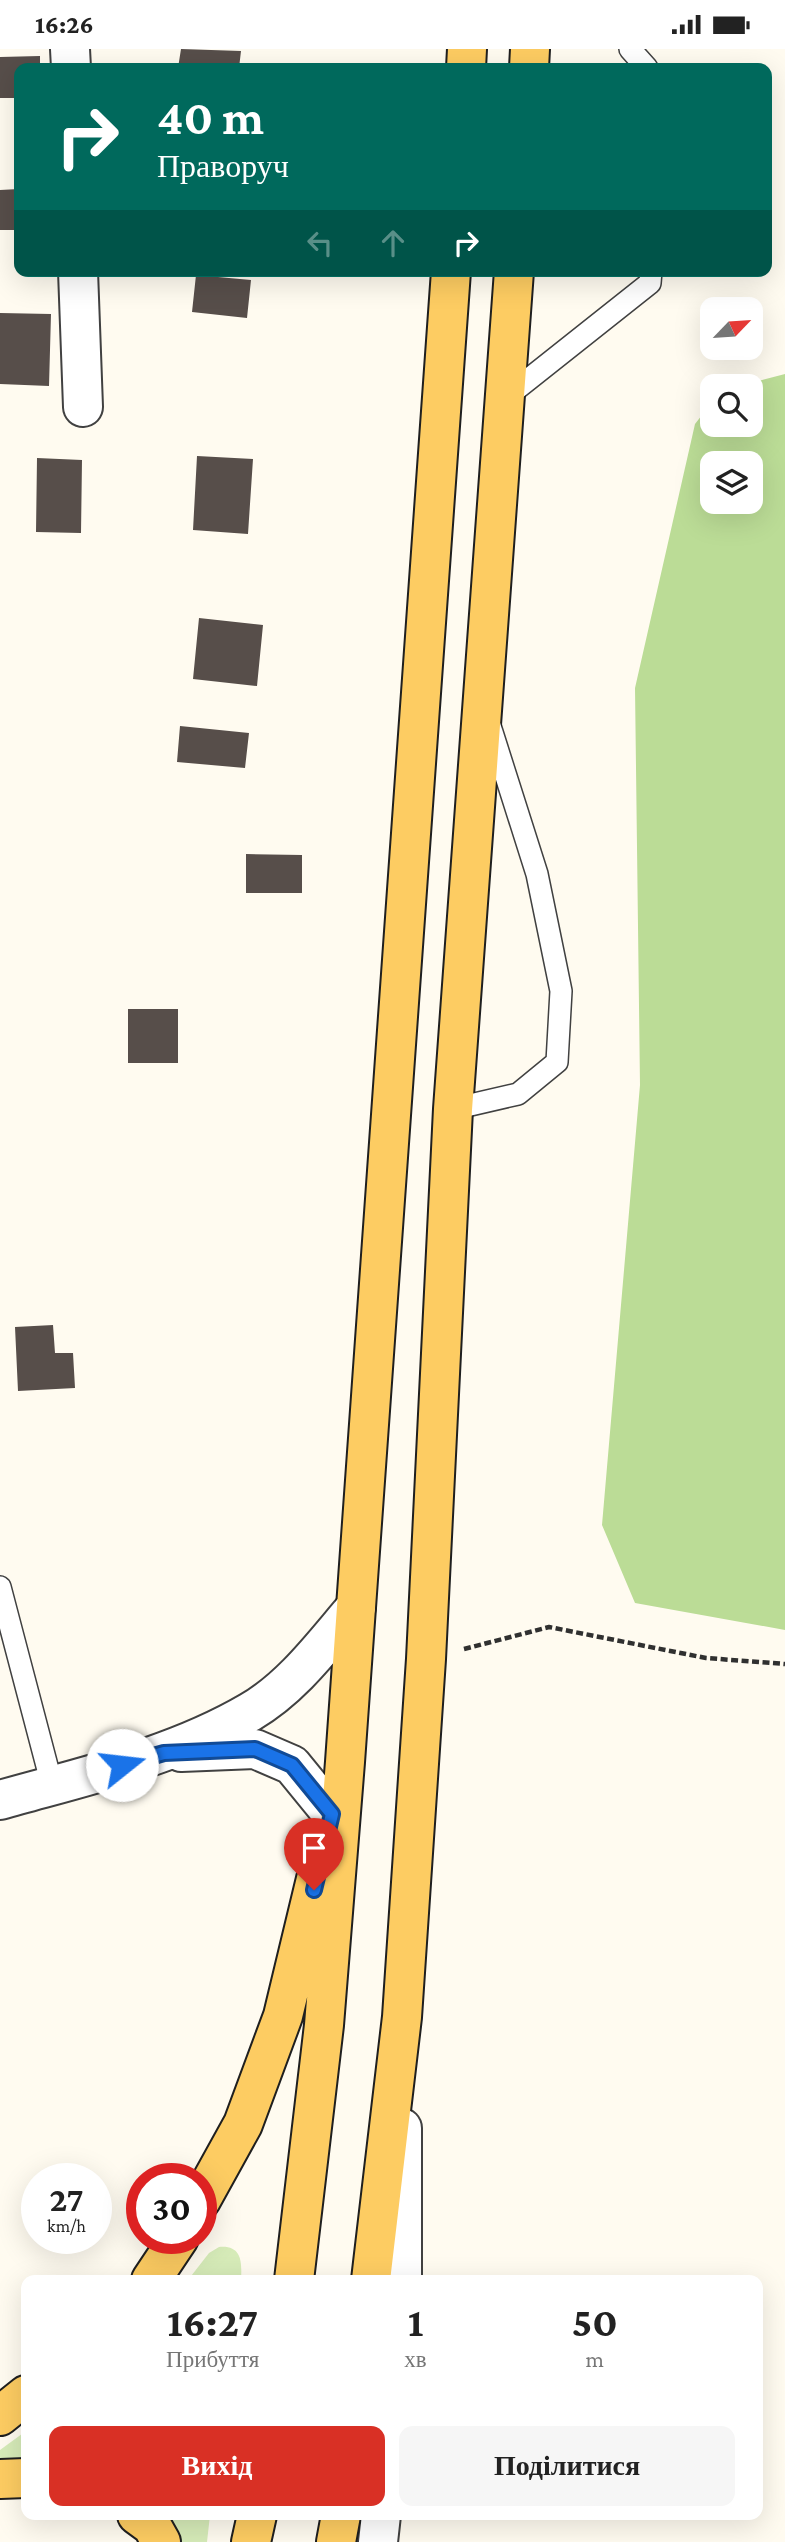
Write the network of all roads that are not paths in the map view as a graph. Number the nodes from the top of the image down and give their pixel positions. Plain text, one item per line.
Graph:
1 (630, 49) edge
2 (643, 63) edge
3 (78, 277) edge
4 (451, 277) edge
5 (514, 277) edge
6 (650, 277) edge
7 (505, 398) junction
8 (83, 407) dead end
9 (483, 704) junction
10 (453, 1109) junction
11 (0, 1587) edge
12 (356, 1607) junction
13 (164, 1753) junction
14 (345, 1762) junction
15 (52, 1785) junction
16 (0, 1800) edge
17 (332, 1814) junction
18 (402, 2017) junction
19 (217, 2171) edge
20 (168, 2254) edge
21 (154, 2275) edge
22 (295, 2275) edge
23 (372, 2275) edge
24 (402, 2275) edge
25 (21, 2399) edge
26 (0, 2416) edge
27 (21, 2478) edge
28 (0, 2479) edge
29 (144, 2520) edge
30 (256, 2520) edge
31 (340, 2520) edge
32 (380, 2520) edge
33 (161, 2542) edge
34 (251, 2542) edge
35 (336, 2542) edge
36 (378, 2542) edge

1 - 2 lane
3 - 8 street
4 - 12 main road
5 - 7 main road
6 - 7 lane
7 - 9 main road
9 - 10 main road
9 - 10 lane
10 - 18 main road
11 - 15 lane
12 - 13 street
12 - 14 main road
13 - 15 street
13 - 17 street
14 - 17 main road
14 - 22 main road
15 - 16 street
17 - 19 main road
18 - 23 main road
18 - 24 street
20 - 21 main road
25 - 26 main road
27 - 28 main road
29 - 33 main road
30 - 34 main road
31 - 35 main road
32 - 36 street

